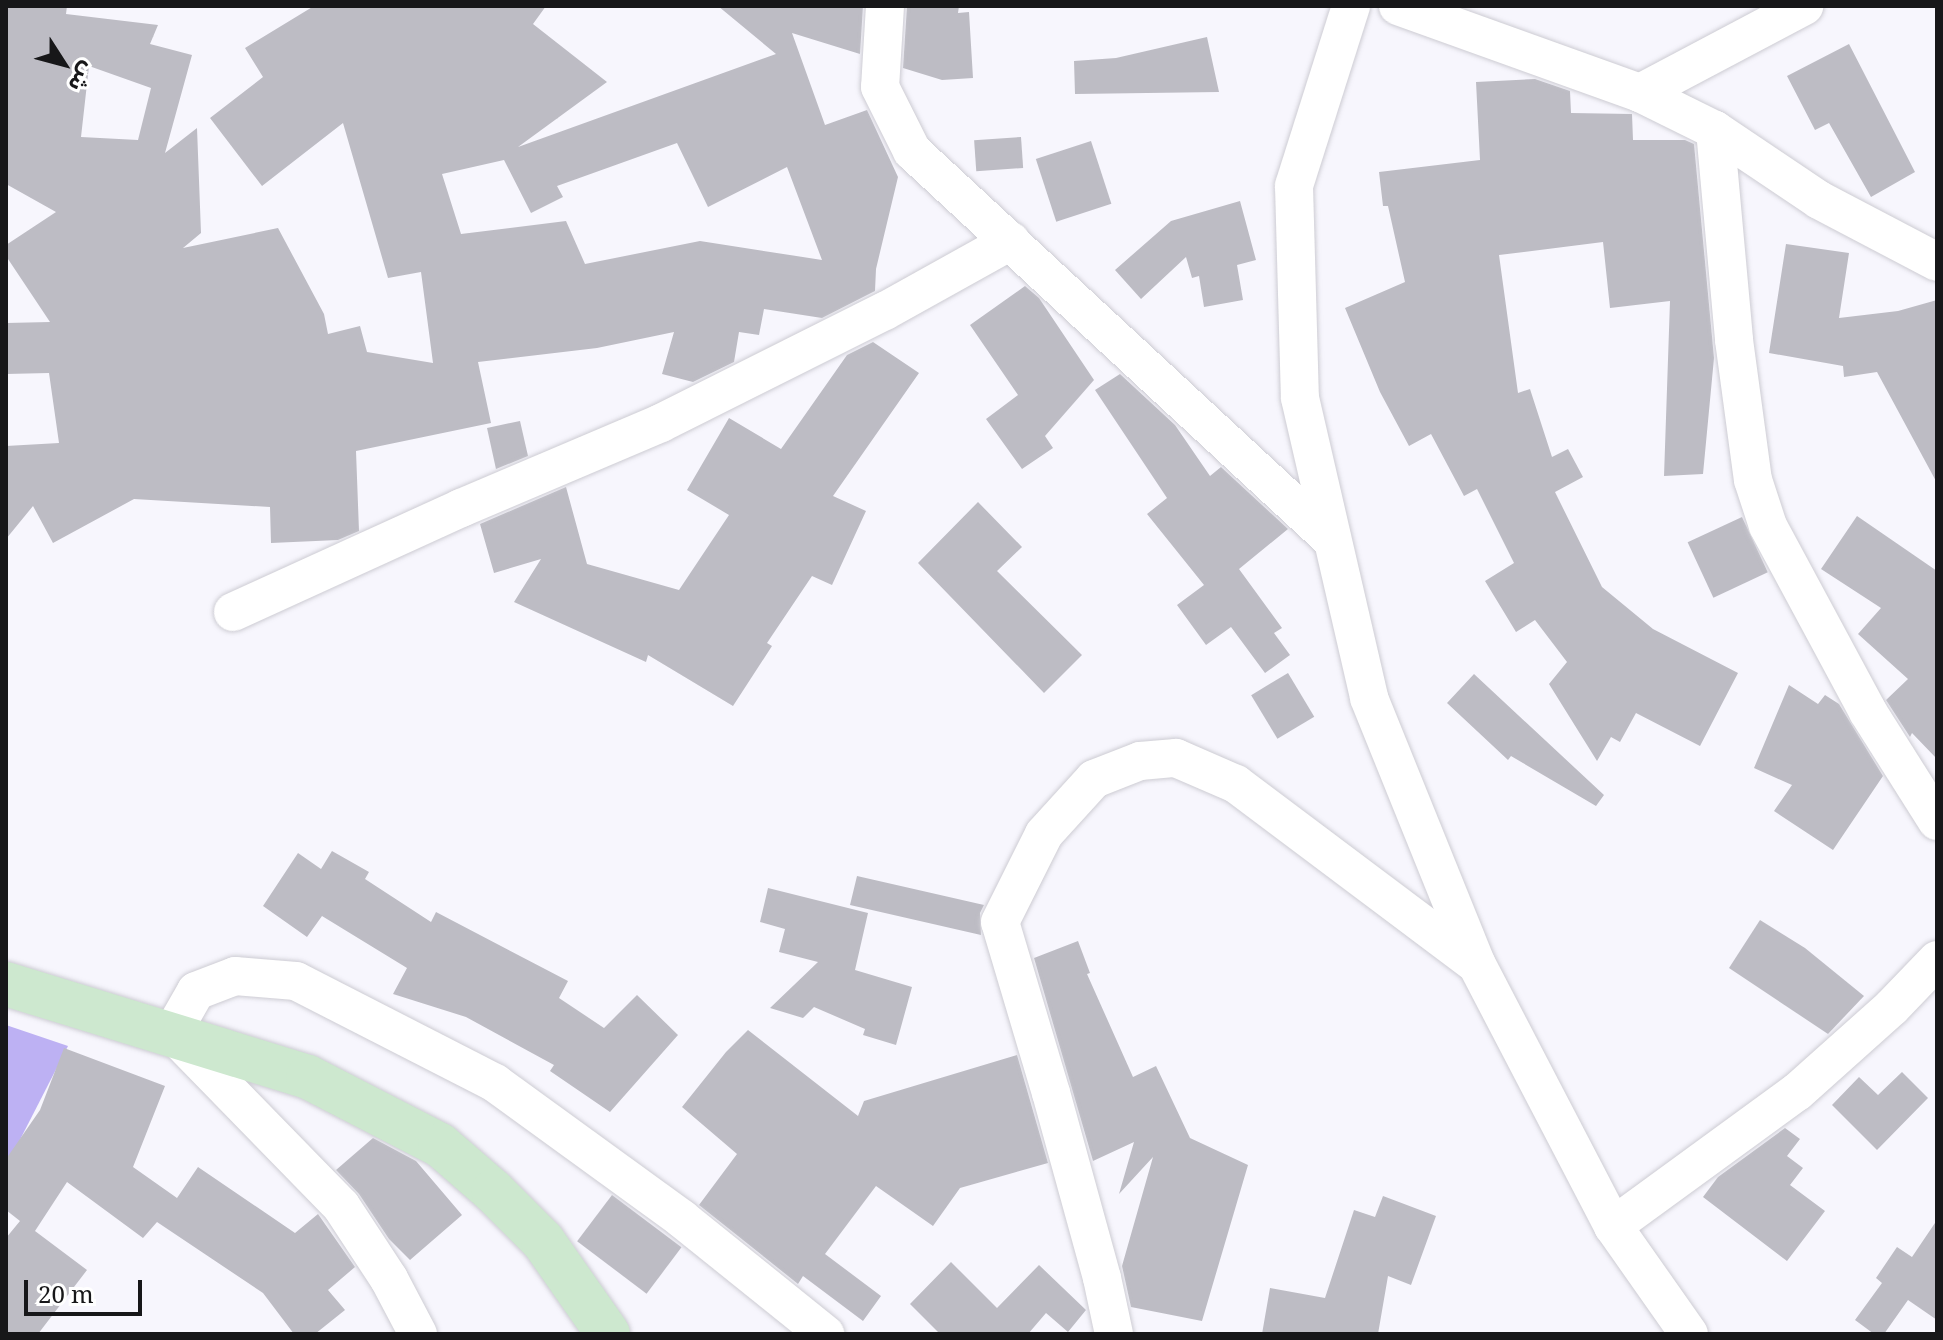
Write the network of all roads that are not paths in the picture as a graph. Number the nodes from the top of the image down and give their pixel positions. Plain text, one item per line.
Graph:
1 (885, 6) edge
2 (1351, 6) edge
3 (1398, 6) edge
4 (1804, 6) edge
5 (1640, 93) junction
6 (1715, 130) junction
7 (1011, 241) junction
8 (1937, 262) edge
9 (1332, 540) junction
10 (233, 612) dead end
11 (1937, 821) edge
12 (1937, 960) edge
13 (1476, 963) junction
14 (6, 984) edge
15 (172, 1033) junction
16 (1613, 1226) junction
17 (418, 1334) edge
18 (608, 1334) edge
19 (825, 1334) edge
20 (1114, 1334) edge
21 (1689, 1334) edge

1 - 7 street
2 - 9 street
3 - 5 street
4 - 5 street
5 - 6 street
6 - 8 street
6 - 11 street
7 - 9 street
7 - 10 street
9 - 13 street
12 - 16 street
13 - 16 street
13 - 20 street
14 - 15 main road
15 - 17 street
15 - 18 main road
15 - 19 street
16 - 21 street

